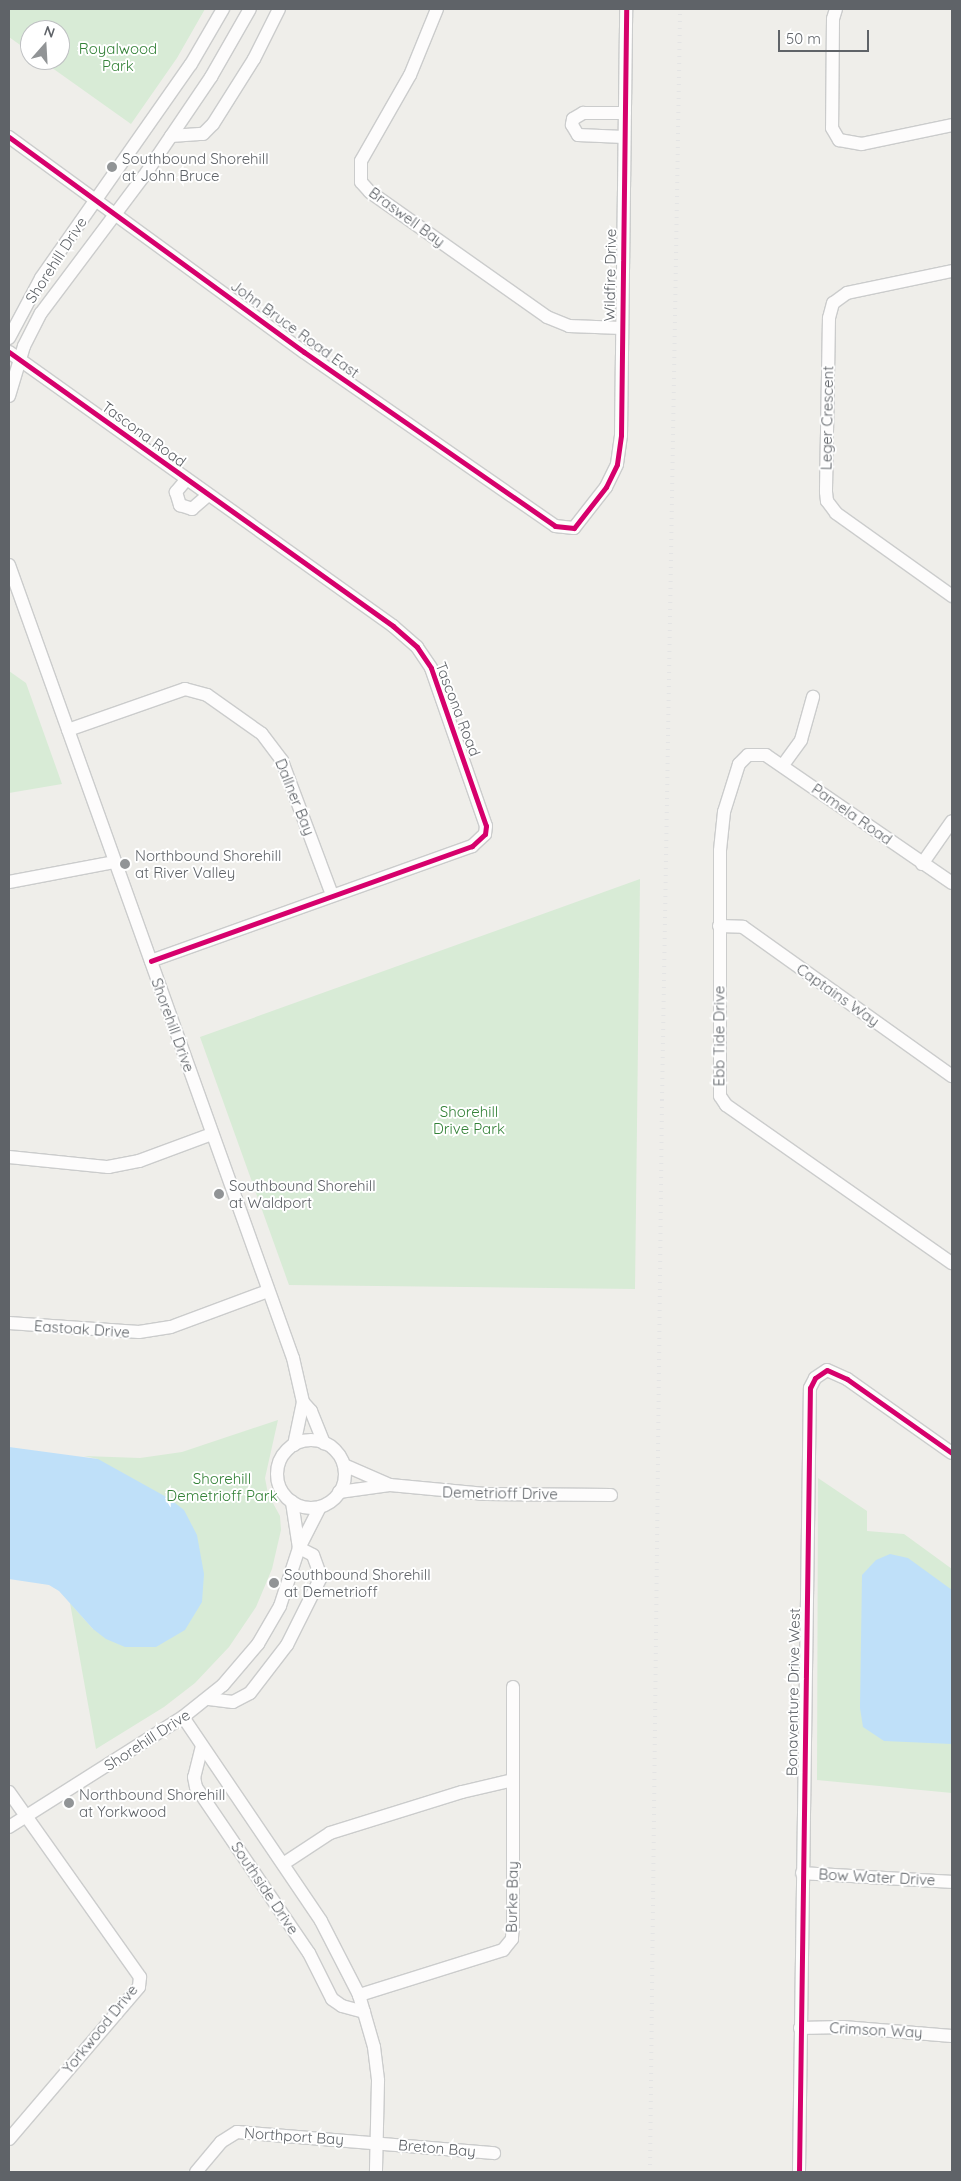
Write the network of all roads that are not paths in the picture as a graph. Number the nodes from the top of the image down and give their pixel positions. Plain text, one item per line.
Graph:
1 (223, 9) edge
2 (250, 9) edge
3 (279, 9) edge
4 (437, 9) edge
5 (626, 9) edge
6 (836, 9) edge
7 (625, 113) junction
8 (952, 125) edge
9 (171, 136) junction
10 (9, 137) edge
11 (624, 138) junction
12 (96, 198) junction
13 (115, 213) junction
14 (952, 271) edge
15 (622, 328) junction
16 (9, 338) edge
17 (14, 356) edge
18 (9, 396) edge
19 (186, 480) junction
20 (208, 495) junction
21 (574, 528) joint
22 (9, 565) edge
23 (952, 596) edge
24 (813, 697) dead end
25 (68, 730) junction
26 (748, 755) joint
27 (783, 765) junction
28 (952, 820) edge
29 (115, 862) junction
30 (922, 864) junction
31 (9, 882) edge
32 (952, 883) edge
33 (332, 896) junction
34 (719, 926) junction
35 (150, 961) junction
36 (952, 1076) edge
37 (212, 1134) junction
38 (9, 1157) edge
39 (952, 1263) edge
40 (268, 1291) junction
41 (9, 1323) edge
42 (303, 1402) junction
43 (324, 1443) junction
44 (294, 1445) junction
45 (952, 1453) edge
46 (344, 1465) junction
47 (390, 1485) junction
48 (340, 1492) junction
49 (610, 1495) dead end
50 (292, 1502) junction
51 (320, 1506) junction
52 (299, 1548) junction
53 (513, 1687) dead end
54 (209, 1699) junction
55 (182, 1718) junction
56 (202, 1746) junction
57 (513, 1780) junction
58 (9, 1792) edge
59 (26, 1816) junction
60 (9, 1827) edge
61 (283, 1864) junction
62 (802, 1873) junction
63 (952, 1882) edge
64 (359, 1995) junction
65 (364, 2012) junction
66 (800, 2028) junction
67 (952, 2036) edge
68 (9, 2139) edge
69 (379, 2143) junction
70 (494, 2154) dead end
71 (196, 2172) edge
72 (376, 2172) edge
73 (799, 2172) edge

1 - 12 street, Shorehill Drive
2 - 9 street, Shorehill Drive
3 - 9 street
4 - 15 street, Braswell Bay
5 - 7 street, Wildfire Drive
6 - 8 street
7 - 11 street, Wildfire Drive
7 - 11 street
9 - 13 street, Shorehill Drive
10 - 12 street, John Bruce Road East
11 - 15 street, Wildfire Drive
12 - 13 street, John Bruce Road East
12 - 16 street, Shorehill Drive
13 - 17 street, Shorehill Drive
13 - 21 street, John Bruce Road East
14 - 23 street, Leger Crescent
15 - 21 street, Wildfire Drive
17 - 18 street, Shorehill Drive
17 - 19 street, Tascona Road
19 - 20 street, Tascona Road
19 - 20 street, Tascona Road
20 - 33 street, Tascona Road
22 - 25 street, Shorehill Drive
24 - 27 street
25 - 29 street, Shorehill Drive
25 - 33 street, Dallner Bay
26 - 27 street, Pamela Road
26 - 34 street, Ebb Tide Drive
27 - 30 street, Pamela Road
28 - 30 street
29 - 31 street
29 - 35 street, Shorehill Drive
30 - 32 street, Pamela Road
33 - 35 street, Tascona Road
34 - 36 street, Captains Way
34 - 39 street, Ebb Tide Drive
35 - 37 street, Shorehill Drive
37 - 38 street
37 - 40 street, Shorehill Drive
40 - 41 street, Eastoak Drive
40 - 42 street, Shorehill Drive
42 - 43 street, Shorehill Drive
42 - 44 street, Shorehill Drive
43 - 44 street
43 - 46 street, Shorehill Drive
44 - 50 street, Shorehill Drive
45 - 62 street, Bonaventure Drive West
46 - 47 street, Demetrioff Drive
46 - 48 street
47 - 48 street, Demetrioff Drive
47 - 49 street, Demetrioff Drive
48 - 51 street, Shorehill Drive
50 - 51 street
50 - 52 street, Shorehill Drive
51 - 52 street, Shorehill Drive
52 - 54 street, Shorehill Drive
52 - 54 street
53 - 57 street, Burke Bay
54 - 55 street, Shorehill Drive
55 - 56 street, Southside Drive
55 - 59 street, Shorehill Drive
56 - 61 street, Southside Drive
56 - 65 street, Southside Drive
57 - 61 street
57 - 64 street, Burke Bay
58 - 59 street, Yorkwood Drive
59 - 60 street, Shorehill Drive
59 - 68 street, Yorkwood Drive
61 - 64 street, Southside Drive
62 - 63 street, Bow Water Drive
62 - 66 street, Bonaventure Drive West
64 - 65 street, Southside Drive
65 - 69 street, Southside Drive
66 - 67 street, Crimson Way
66 - 73 street, Bonaventure Drive West
69 - 70 street, Breton Bay
69 - 71 street, Northport Bay
69 - 72 street, Southside Drive

